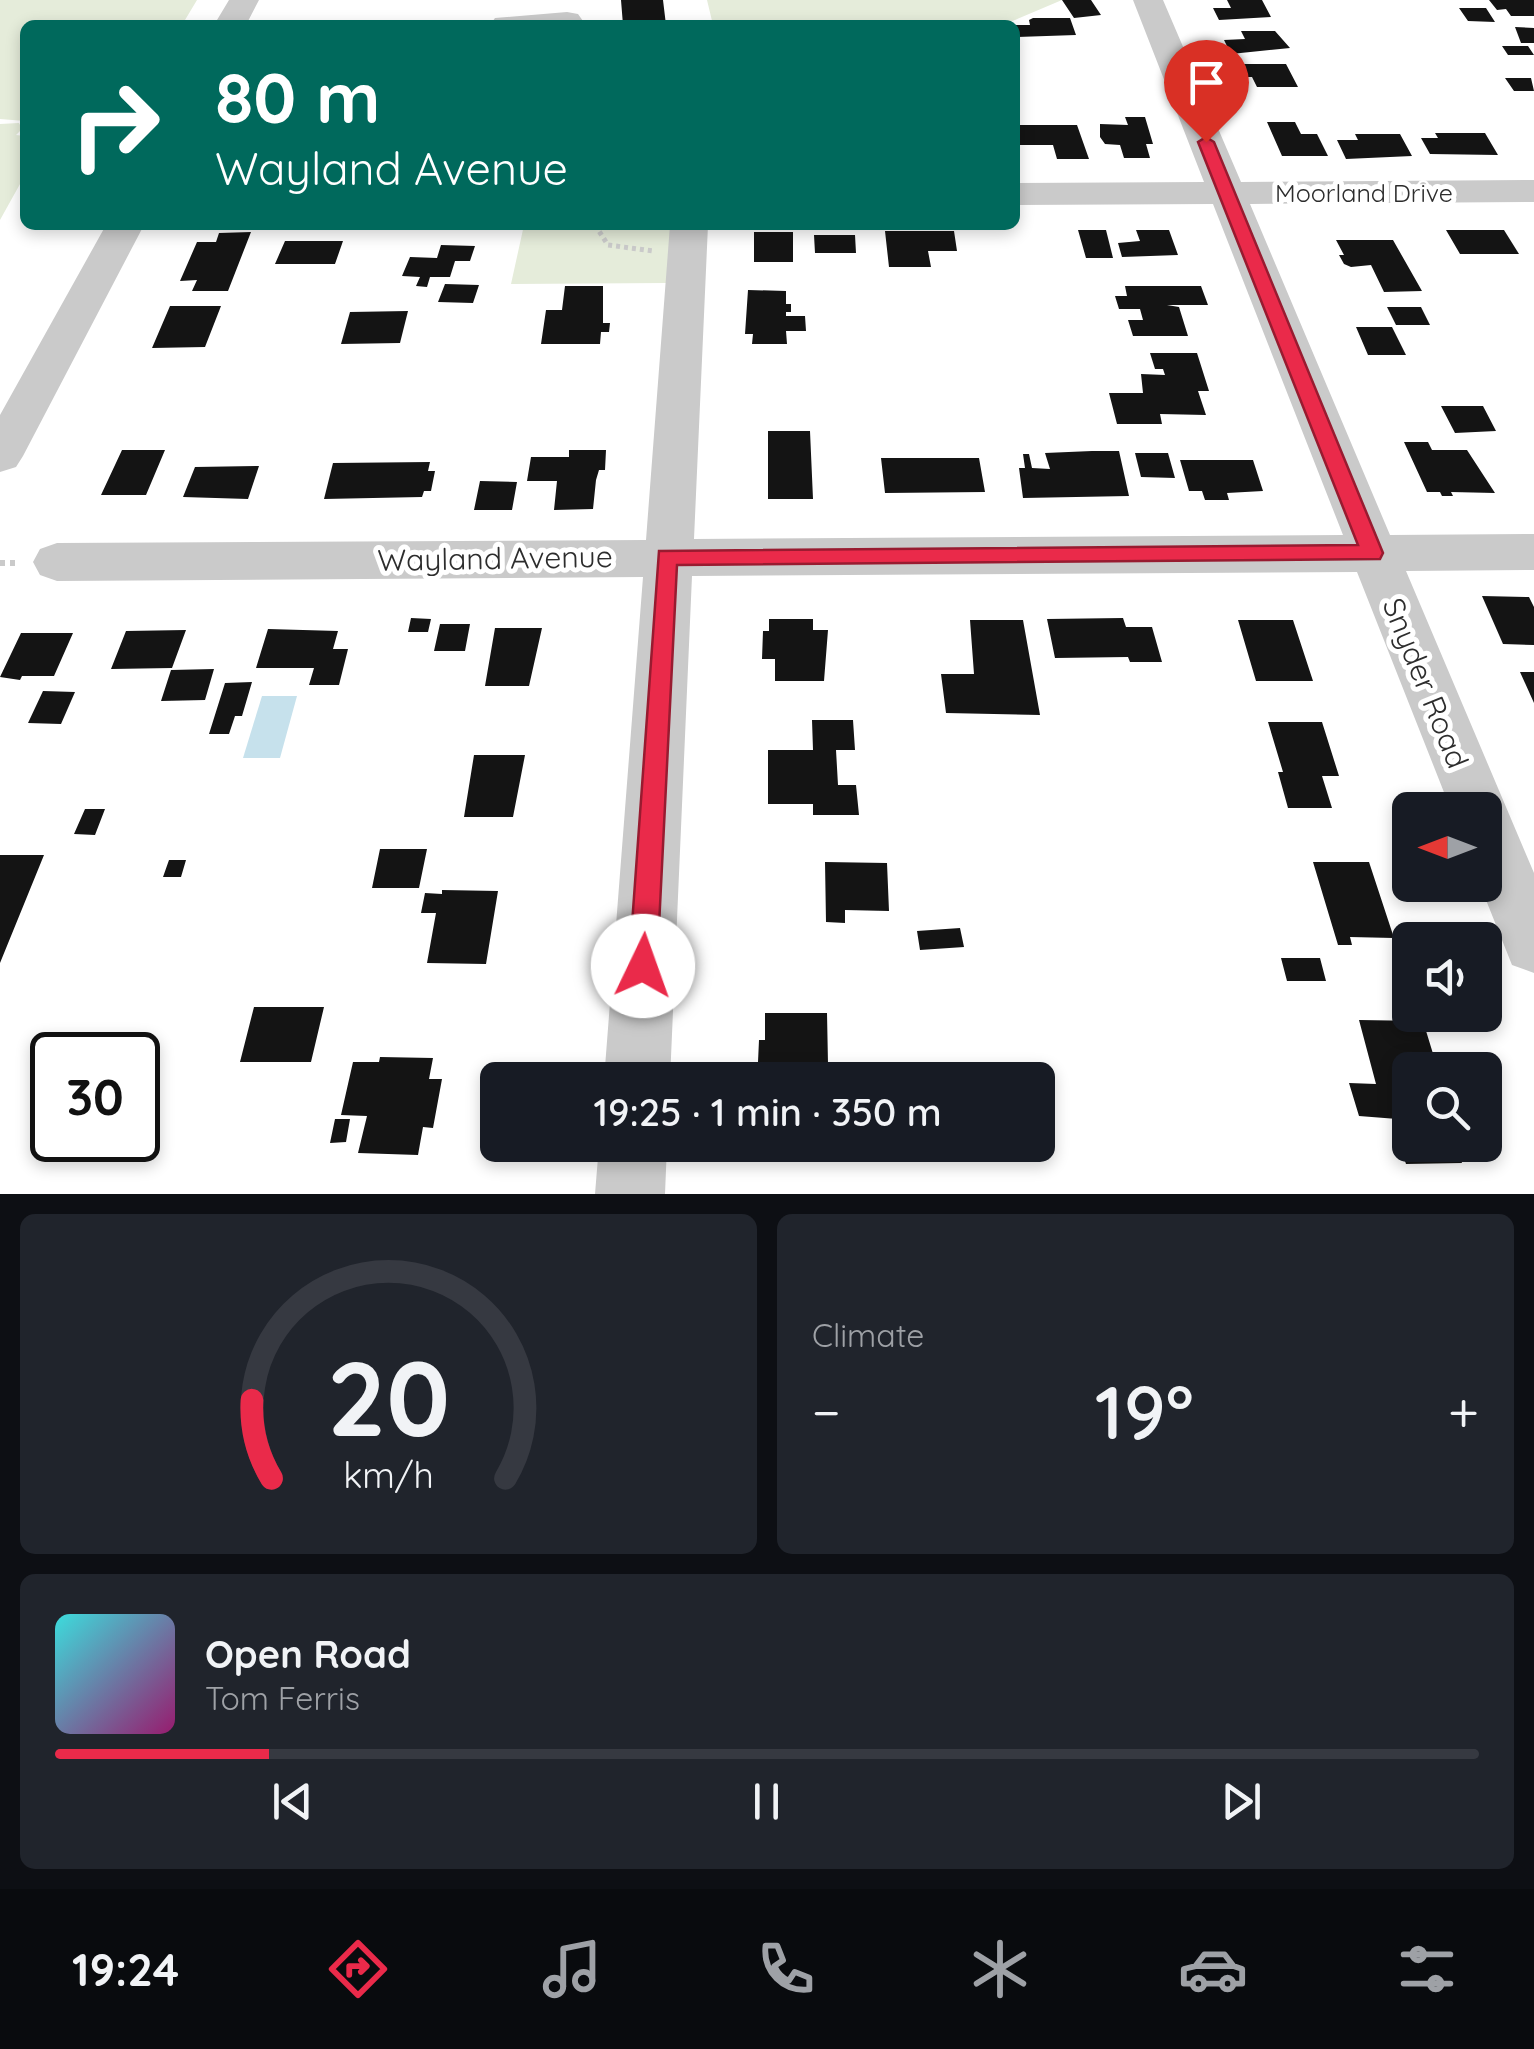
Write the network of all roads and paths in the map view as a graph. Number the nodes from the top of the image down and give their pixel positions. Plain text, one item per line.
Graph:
1 (1148, 0) edge
2 (567, 15) edge
3 (536, 20) edge
4 (1534, 191) edge
5 (1226, 192) junction
6 (1020, 194) edge
7 (121, 230) edge
8 (598, 230) edge
9 (688, 238) edge
10 (0, 456) edge
11 (1534, 552) edge
12 (1372, 553) junction
13 (666, 557) junction
14 (56, 562) dead end
15 (1472, 792) edge
16 (1502, 866) edge
17 (1534, 944) edge
18 (638, 1062) edge
19 (632, 1162) edge
20 (630, 1194) edge

1 - 5 street, Snyder Road
2 - 3 street
4 - 5 street, Moorland Drive
5 - 6 street, Moorland Drive
5 - 12 street, Snyder Road
7 - 10 street
8 - 9 path
9 - 13 street
11 - 12 street, Wayland Avenue
12 - 13 street, Wayland Avenue
12 - 15 street, Snyder Road
13 - 14 street, Wayland Avenue
13 - 18 street
16 - 17 street
19 - 20 street

